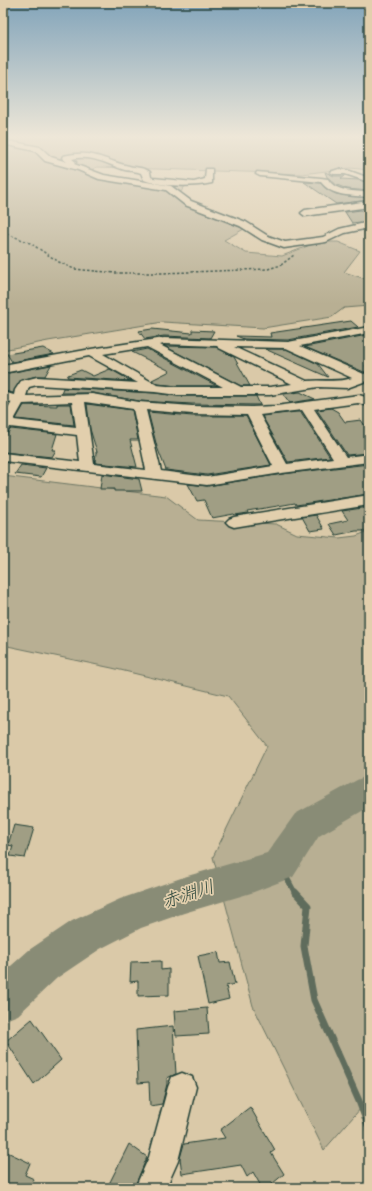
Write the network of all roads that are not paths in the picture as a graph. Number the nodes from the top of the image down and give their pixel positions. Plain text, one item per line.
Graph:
1 (174, 193) edge
2 (348, 193) edge
3 (369, 195) edge
4 (369, 204) edge
5 (306, 213) dead end
6 (369, 225) edge
7 (369, 330) edge
8 (218, 343) junction
9 (150, 344) junction
10 (288, 345) junction
11 (92, 352) junction
12 (3, 369) edge
13 (366, 377) edge
14 (347, 384) junction
15 (304, 385) junction
16 (155, 388) junction
17 (241, 392) junction
18 (3, 396) edge
19 (78, 398) junction
20 (19, 400) junction
21 (364, 401) edge
22 (139, 406) junction
23 (306, 406) junction
24 (252, 412) junction
25 (369, 412) edge
26 (4, 426) edge
27 (82, 432) junction
28 (3, 457) edge
29 (369, 458) edge
30 (342, 462) junction
31 (88, 468) junction
32 (282, 469) junction
33 (155, 476) junction
34 (369, 500) edge
35 (234, 522) dead end
36 (182, 1087) dead end
37 (150, 1188) edge

1 - 6 street
2 - 3 street
4 - 5 street
7 - 10 street
8 - 9 street
8 - 10 street
8 - 15 street
9 - 11 street
9 - 17 street
10 - 13 street
11 - 12 street
11 - 16 street
13 - 14 street
14 - 15 street
14 - 21 street
15 - 17 street
16 - 17 street
16 - 20 street
18 - 20 street
19 - 20 street
19 - 22 street
19 - 27 street
20 - 26 street
21 - 23 street
21 - 25 street
22 - 24 street
22 - 33 street
23 - 24 street
23 - 30 street
24 - 32 street
26 - 27 street
27 - 31 street
28 - 31 street
29 - 30 street
30 - 32 street
31 - 33 street
32 - 33 street
34 - 35 street
36 - 37 street

